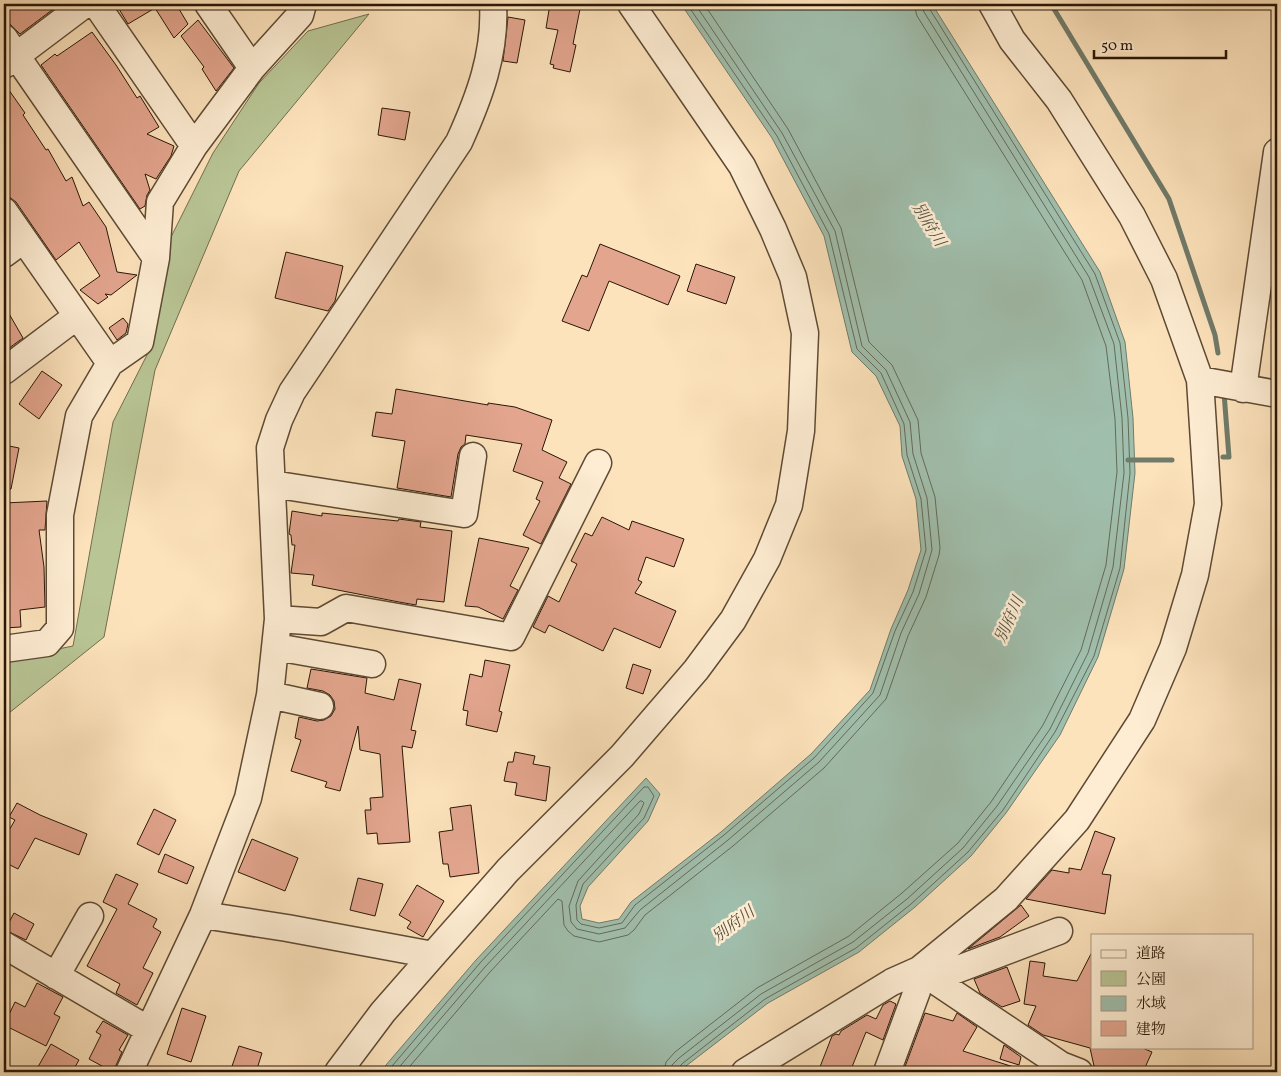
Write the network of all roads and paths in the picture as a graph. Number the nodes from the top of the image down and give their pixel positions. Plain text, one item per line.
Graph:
1 (85, 4) edge
2 (96, 4) edge
3 (208, 4) edge
4 (303, 4) edge
5 (493, 4) edge
6 (631, 4) edge
7 (992, 4) edge
8 (8, 53) edge
9 (252, 68) junction
10 (194, 146) junction
11 (1277, 152) edge
12 (4, 211) edge
13 (14, 247) edge
14 (156, 258) junction
15 (77, 316) junction
16 (110, 363) junction
17 (4, 371) edge
18 (1200, 380) junction
19 (1243, 389) junction
20 (1277, 394) edge
21 (473, 456) dead end
22 (598, 463) dead end
23 (272, 484) junction
24 (278, 619) junction
25 (276, 647) junction
26 (4, 649) edge
27 (372, 664) dead end
28 (270, 695) junction
29 (320, 706) dead end
30 (203, 915) junction
31 (90, 916) dead end
32 (1059, 931) dead end
33 (4, 945) edge
34 (433, 955) junction
35 (925, 975) junction
36 (56, 976) junction
37 (149, 1030) junction
38 (129, 1072) edge
39 (338, 1072) edge
40 (745, 1072) edge
41 (887, 1072) edge
42 (1079, 1072) edge

1 - 8 street
2 - 10 street
3 - 9 street
4 - 9 street
5 - 23 street
6 - 34 street
7 - 18 street
8 - 14 street
9 - 10 street
10 - 14 street
11 - 19 street
12 - 13 street
13 - 15 street
14 - 16 street
15 - 16 street
15 - 17 street
16 - 26 street
18 - 19 street
18 - 35 street
19 - 20 street
21 - 23 street
22 - 24 street
23 - 24 street
24 - 25 street
25 - 27 street
25 - 28 street
28 - 29 street
28 - 30 street
30 - 34 street
30 - 37 street
31 - 36 street
32 - 35 street
33 - 36 street
34 - 39 street
35 - 40 street
35 - 41 street
35 - 42 street
36 - 37 street
37 - 38 street

